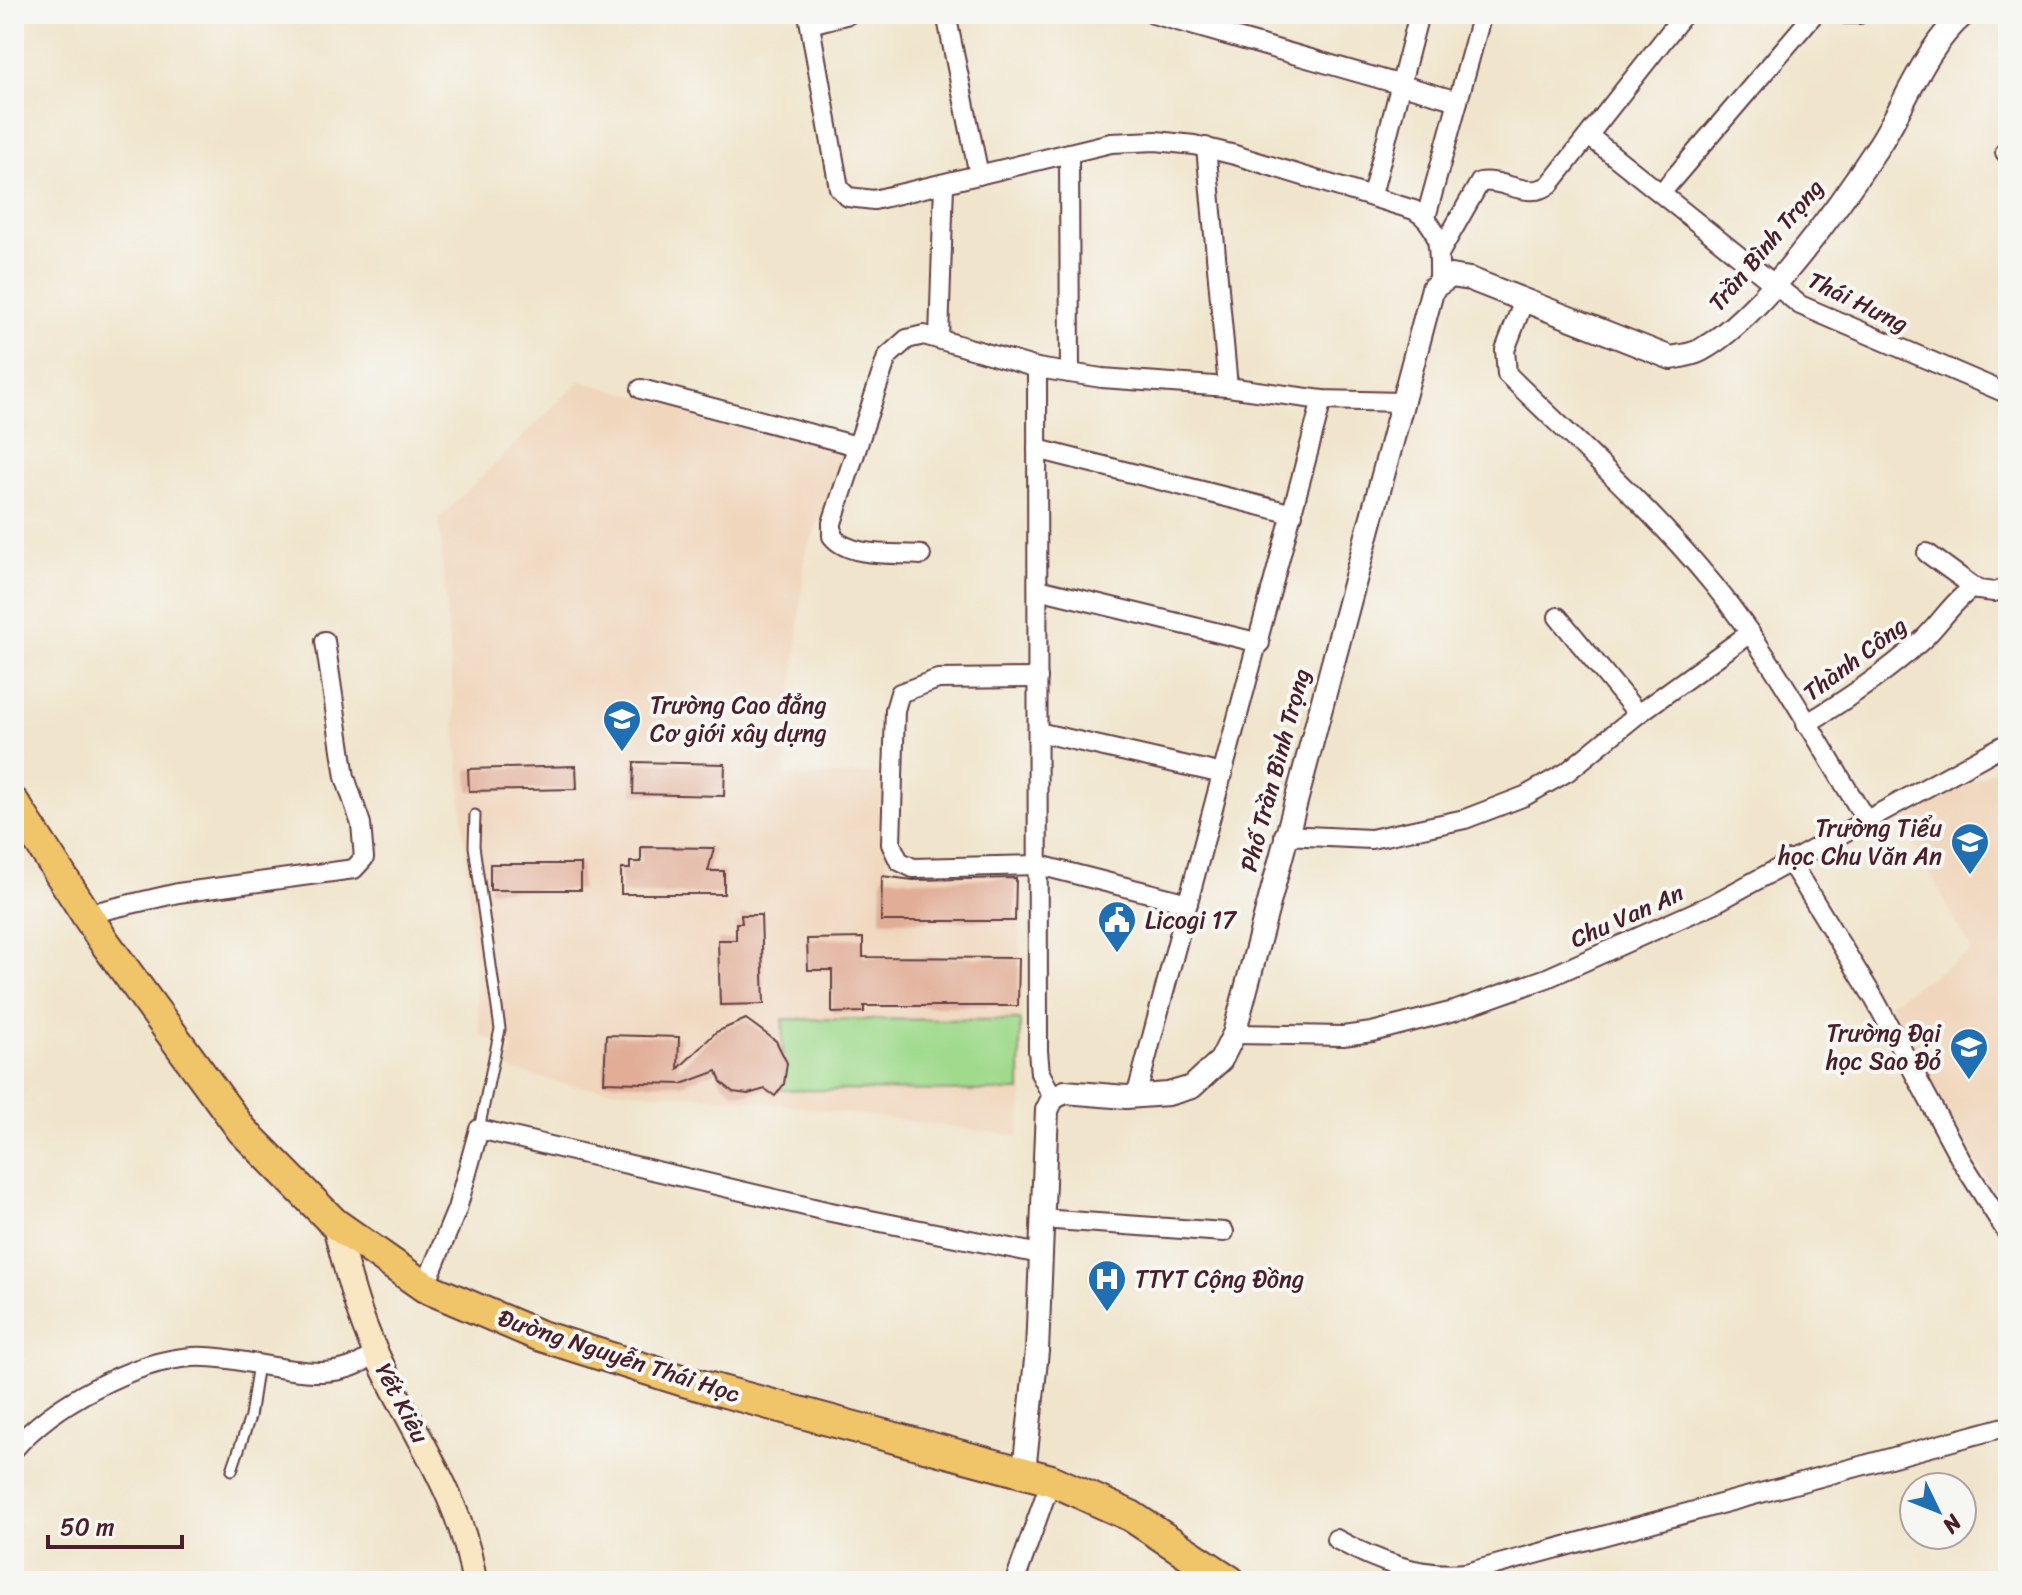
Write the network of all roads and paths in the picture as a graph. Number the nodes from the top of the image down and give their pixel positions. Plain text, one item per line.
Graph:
1 (849, 14) edge
2 (946, 14) edge
3 (1153, 14) edge
4 (1419, 14) edge
5 (1482, 14) edge
6 (1684, 14) edge
7 (1814, 14) edge
8 (1846, 14) edge
9 (1859, 14) edge
10 (1964, 14) edge
11 (809, 19) edge
12 (1400, 86) junction
13 (1458, 101) junction
14 (1589, 136) junction
15 (1206, 147) junction
16 (1069, 153) junction
17 (979, 175) junction
18 (944, 184) junction
19 (1661, 193) junction
20 (1372, 195) junction
21 (1426, 217) junction
22 (1439, 254) junction
23 (1439, 281) junction
24 (1774, 283) junction
25 (1524, 300) junction
26 (939, 338) junction
27 (1037, 368) junction
28 (1070, 373) junction
29 (1228, 387) junction
30 (641, 389) dead end
31 (2008, 394) edge
32 (1322, 400) junction
33 (1401, 402) junction
34 (857, 446) junction
35 (1037, 449) junction
36 (1293, 514) junction
37 (1927, 553) dead end
38 (921, 555) dead end
39 (2008, 588) edge
40 (1038, 589) junction
41 (1978, 590) junction
42 (1558, 617) dead end
43 (1750, 633) junction
44 (325, 641) dead end
45 (1260, 643) junction
46 (1038, 678) junction
47 (1638, 714) junction
48 (1806, 724) junction
49 (1038, 732) junction
50 (2008, 743) edge
51 (1223, 774) junction
52 (14, 803) edge
53 (475, 815) dead end
54 (1866, 820) junction
55 (1284, 835) junction
56 (1789, 860) junction
57 (1039, 865) junction
58 (1188, 903) junction
59 (88, 914) junction
60 (1234, 1034) junction
61 (1136, 1097) junction
62 (1053, 1098) junction
63 (479, 1129) junction
64 (1041, 1219) junction
65 (334, 1223) junction
66 (1224, 1232) dead end
67 (2008, 1234) edge
68 (1040, 1254) junction
69 (425, 1287) junction
70 (375, 1352) junction
71 (258, 1363) junction
72 (2008, 1426) edge
73 (14, 1449) edge
74 (232, 1470) dead end
75 (1038, 1476) junction
76 (1336, 1539) dead end
77 (474, 1581) edge
78 (1015, 1581) edge
79 (1230, 1581) edge

1 - 11 street
2 - 17 street
3 - 12 street
4 - 12 street
5 - 13 street
6 - 14 street
7 - 19 street
8 - 9 street
10 - 24 street, Trần Bình Trọng
11 - 18 street
12 - 13 street
12 - 20 street
13 - 21 street
14 - 19 street, Thái Hưng
14 - 22 street
15 - 16 street
15 - 20 street
15 - 29 street
16 - 17 street
16 - 28 street
17 - 18 street
18 - 26 street
19 - 24 street, Thái Hưng
20 - 21 street
21 - 22 street
22 - 23 street
23 - 25 street, Trần Bình Trọng
23 - 33 street, Phố Trần Bình Trọng
24 - 25 street, Trần Bình Trọng
24 - 31 street, Thái Hưng
25 - 43 street
26 - 27 street
26 - 34 street
27 - 28 street
27 - 35 street
28 - 29 street
29 - 32 street
30 - 34 street
32 - 33 street
32 - 36 street
33 - 55 street, Phố Trần Bình Trọng
34 - 38 street
35 - 36 street
35 - 40 street
36 - 45 street
37 - 41 street
39 - 41 street
40 - 45 street
40 - 46 street
41 - 48 street, Thành Công
42 - 47 street
43 - 47 street
43 - 48 street
44 - 59 street
45 - 51 street
46 - 49 street
46 - 57 street
47 - 55 street
48 - 54 street
49 - 51 street
49 - 57 street
50 - 54 street, Chu Van An
51 - 58 street
52 - 59 highway, Đường Nguyễn Thái Học
53 - 63 lane
54 - 56 street, Chu Van An
55 - 60 street, Phố Trần Bình Trọng
56 - 60 street, Chu Van An
56 - 67 street
57 - 58 street
57 - 62 street
58 - 61 street
59 - 65 highway, Đường Nguyễn Thái Học
60 - 61 street, Phố Trần Bình Trọng
61 - 62 street, Phố Trần Bình Trọng
62 - 64 street
63 - 68 street
63 - 69 street
64 - 66 street
64 - 68 street
65 - 69 highway, Đường Nguyễn Thái Học
65 - 70 main road, Yết Kiêu
68 - 75 street
69 - 75 highway, Đường Nguyễn Thái Học
70 - 71 street
70 - 77 main road, Yết Kiêu
71 - 73 street
71 - 74 lane
72 - 76 street
75 - 78 street
75 - 79 highway, Đường Nguyễn Thái Học

